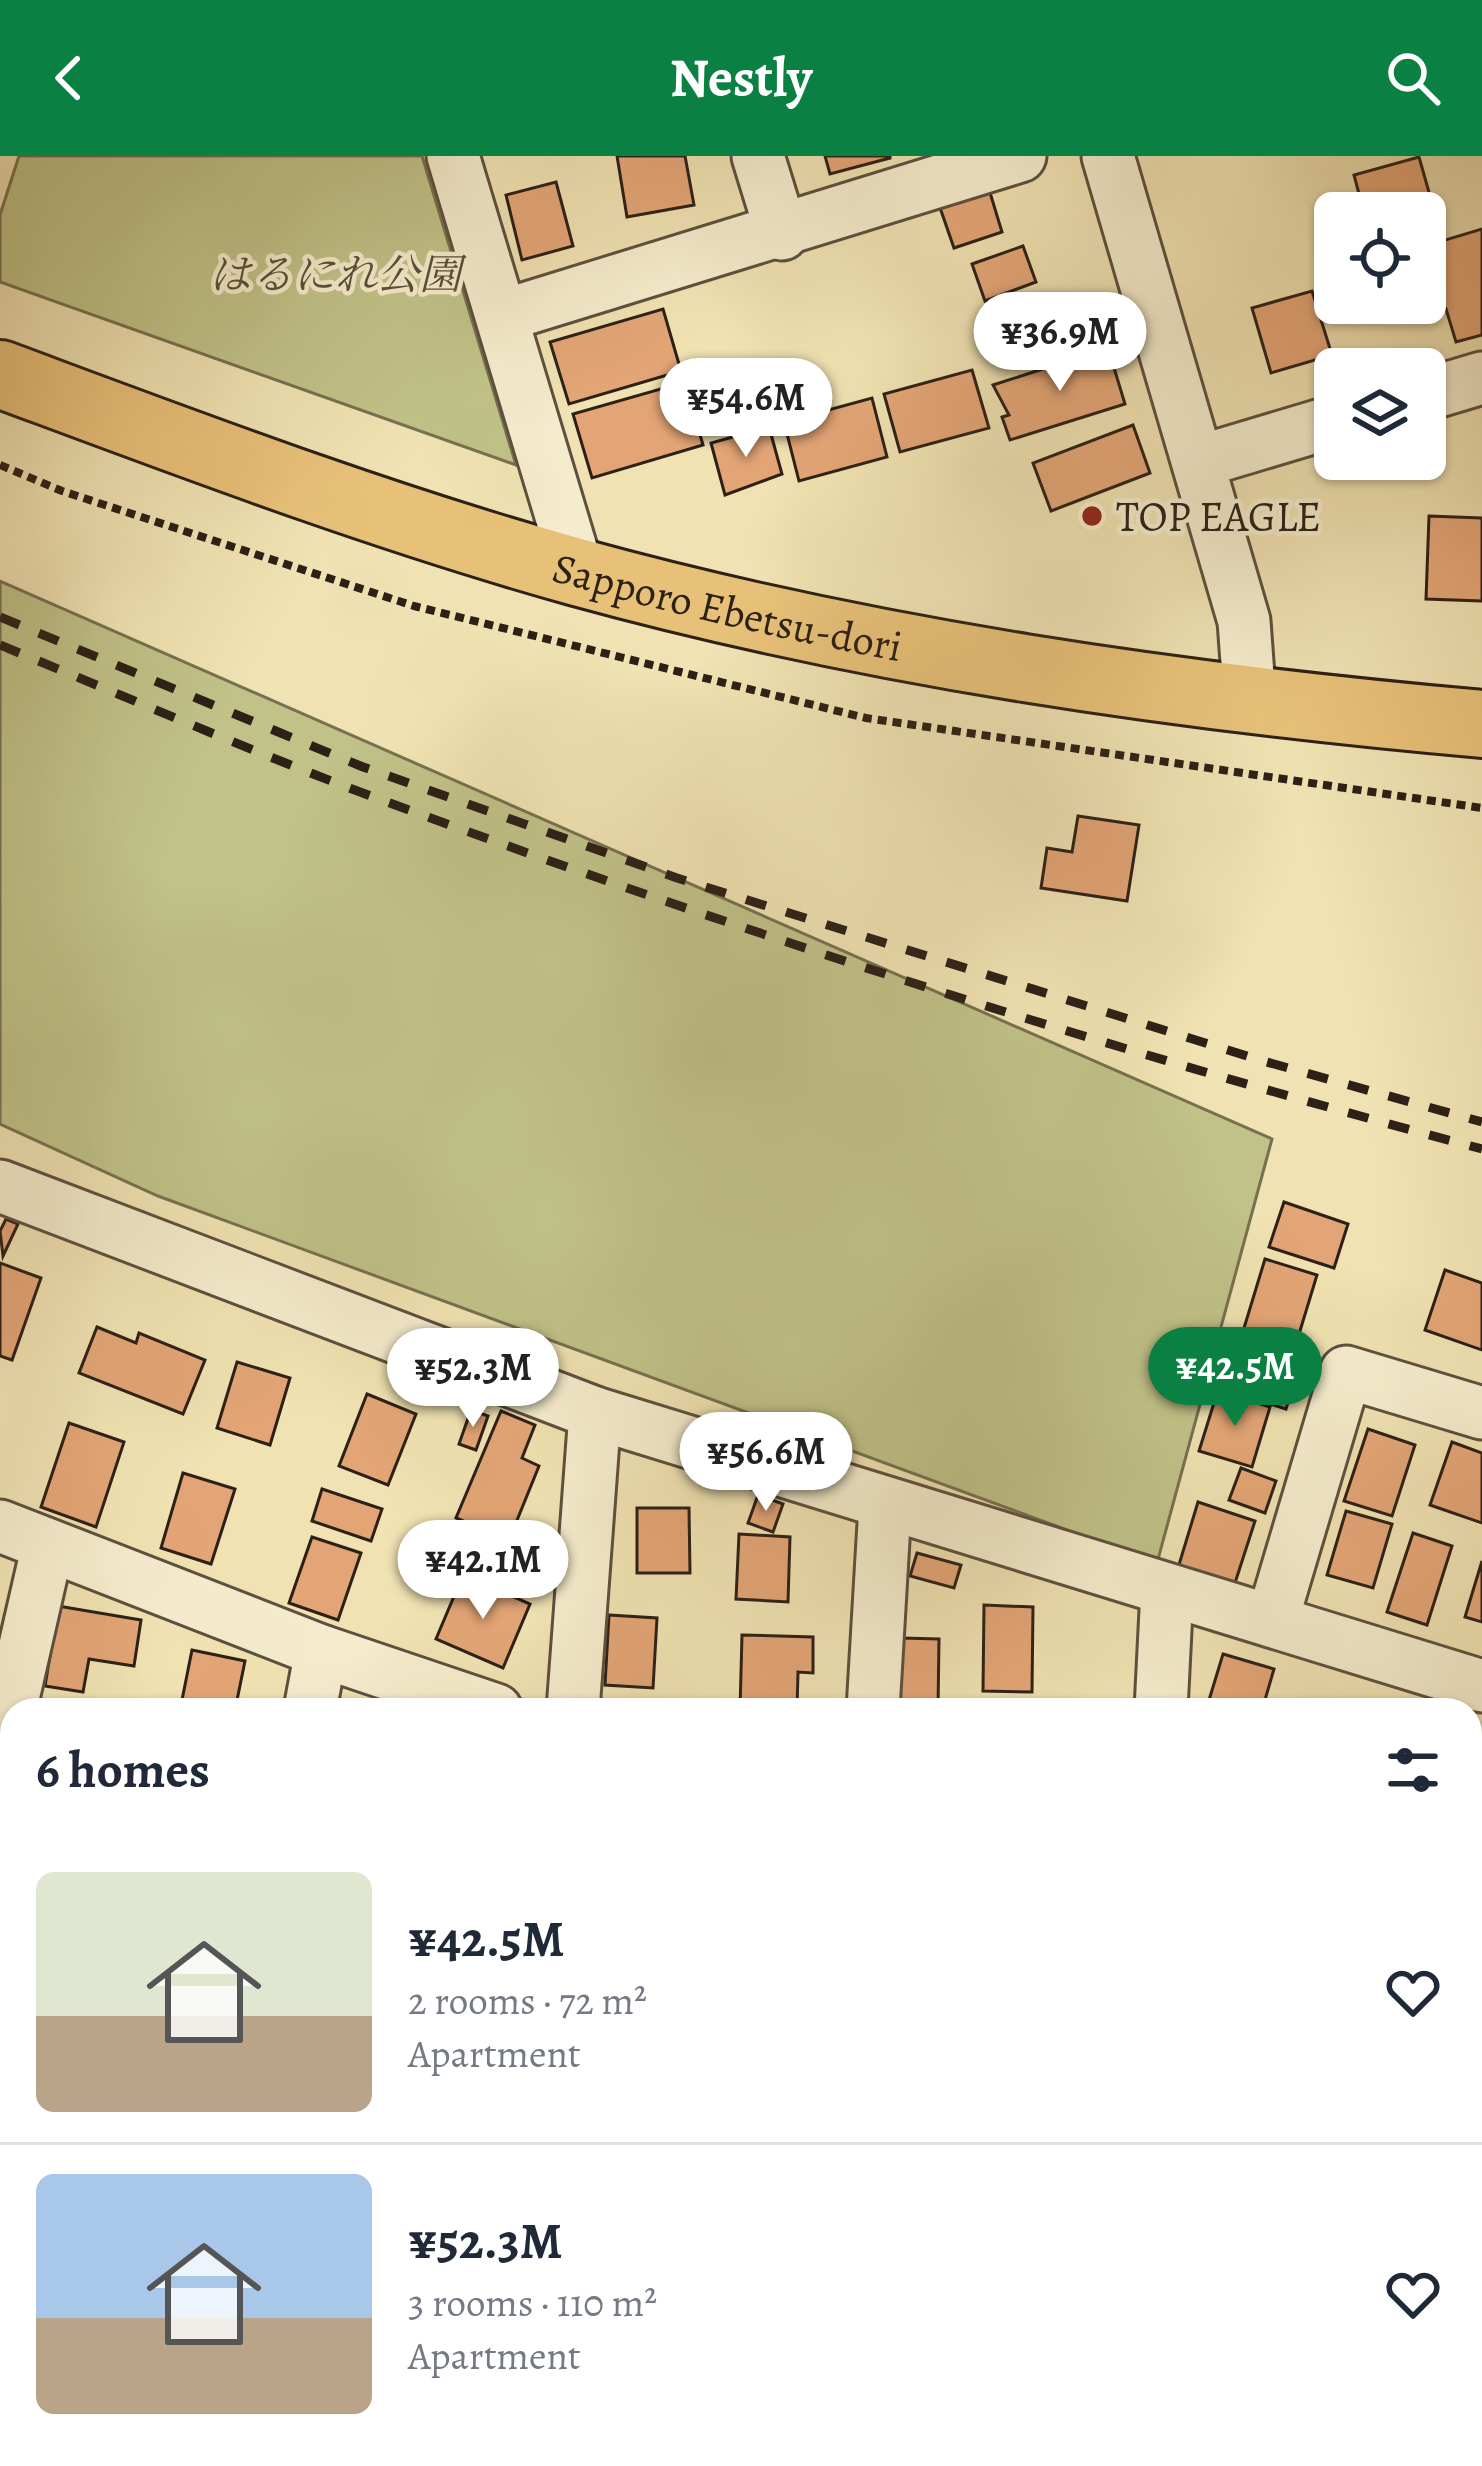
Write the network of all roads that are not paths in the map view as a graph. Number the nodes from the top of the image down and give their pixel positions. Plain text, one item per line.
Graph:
1 (453, 156) edge
2 (758, 156) edge
3 (1020, 156) edge
4 (1108, 156) edge
5 (782, 234) junction
6 (502, 316) junction
7 (0, 374) edge
8 (1482, 378) edge
9 (1446, 388) edge
10 (1314, 427) edge
11 (1198, 461) junction
12 (578, 572) junction
13 (1250, 703) junction
14 (1482, 724) edge
15 (0, 1186) edge
16 (595, 1413) junction
17 (1482, 1413) edge
18 (885, 1506) junction
19 (0, 1526) edge
20 (48, 1545) junction
21 (1167, 1590) junction
22 (1272, 1622) junction
23 (321, 1651) junction
24 (1482, 1686) edge
25 (13, 1698) edge
26 (312, 1698) edge
27 (460, 1698) edge
28 (574, 1698) edge
29 (874, 1698) edge
30 (1161, 1698) edge

1 - 6 street
2 - 5 street
3 - 5 street
4 - 11 street
5 - 6 street
6 - 12 street
7 - 12 highway, Sapporo Ebetsu-dori
8 - 9 street
10 - 11 street
11 - 13 street
12 - 13 highway, Sapporo Ebetsu-dori
13 - 14 highway, Sapporo Ebetsu-dori
15 - 16 street
16 - 18 street
16 - 28 street
17 - 22 street
18 - 21 street
18 - 29 street
19 - 20 street
20 - 23 street
20 - 25 street
21 - 22 street
21 - 30 street
22 - 24 street
23 - 26 street
23 - 27 street

